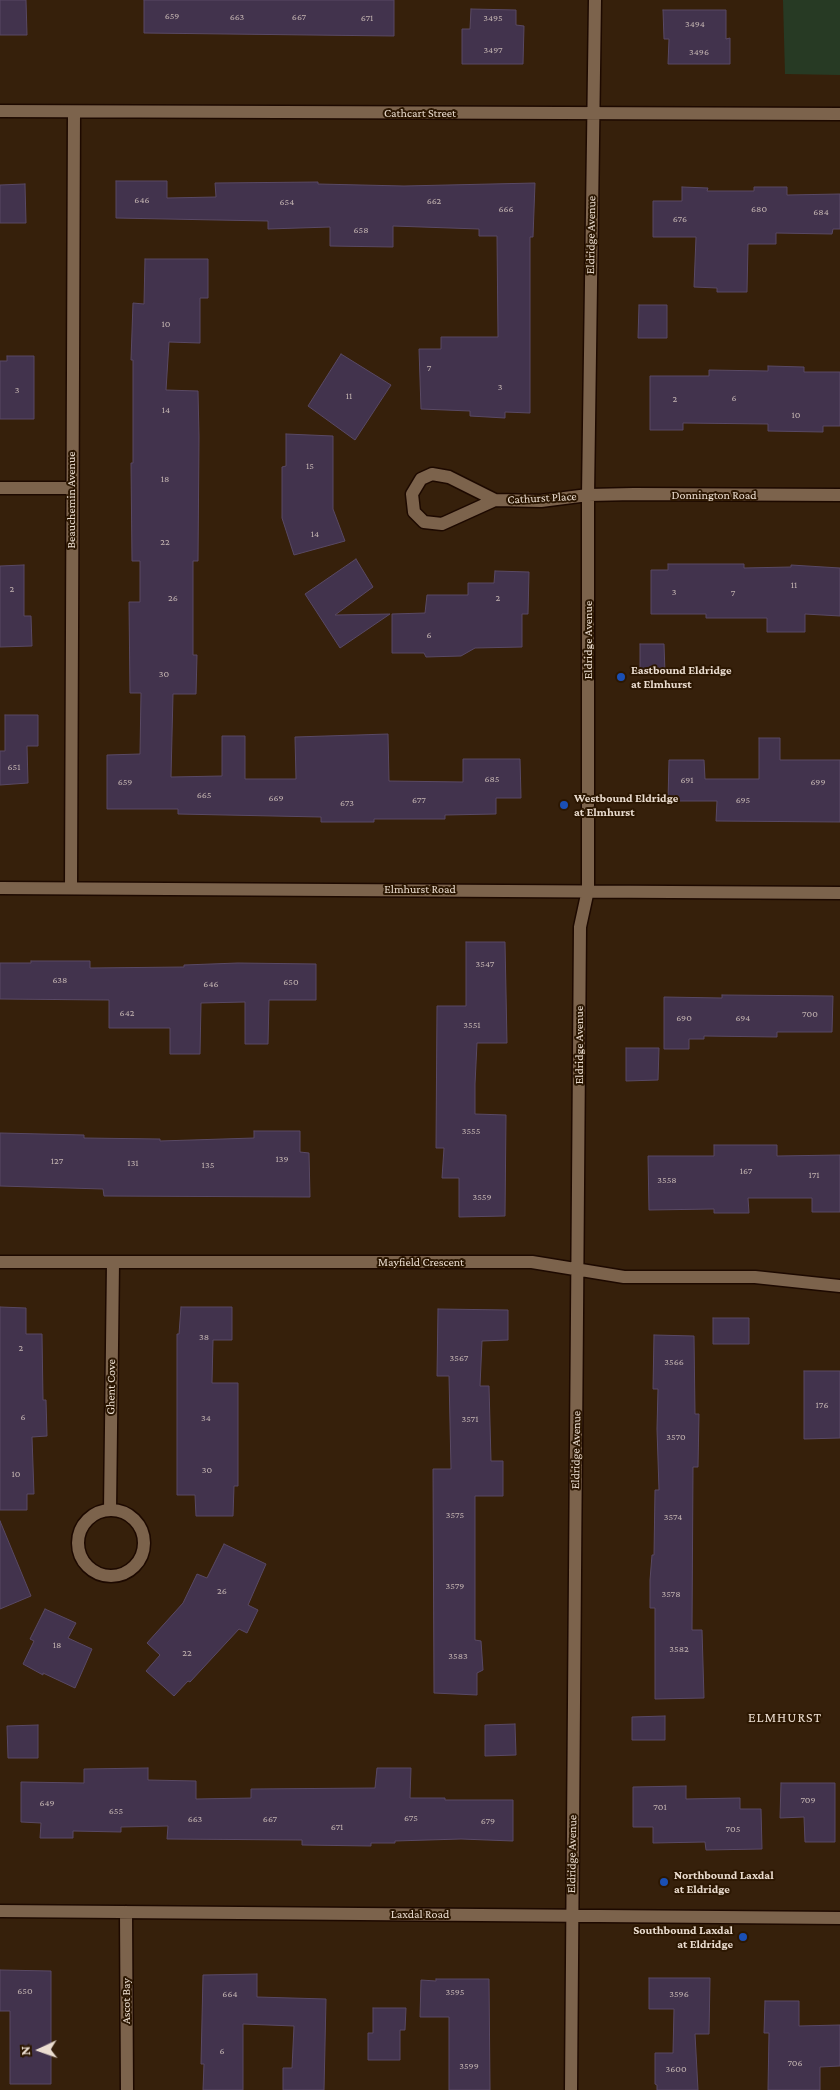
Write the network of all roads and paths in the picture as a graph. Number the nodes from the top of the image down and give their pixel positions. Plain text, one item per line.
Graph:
1 (594, 0) edge
2 (0, 111) edge
3 (74, 112) junction
4 (592, 114) junction
5 (840, 114) edge
6 (0, 488) edge
7 (71, 488) junction
8 (588, 495) junction
9 (840, 495) edge
10 (495, 500) junction
11 (0, 888) edge
12 (70, 888) junction
13 (588, 890) junction
14 (840, 893) edge
15 (0, 1262) edge
16 (113, 1263) junction
17 (577, 1268) junction
18 (840, 1286) edge
19 (110, 1510) junction
20 (0, 1911) edge
21 (126, 1912) junction
22 (571, 1915) junction
23 (840, 1918) edge
24 (127, 2090) edge
25 (571, 2090) edge

1 - 4 street, Eldridge Avenue
2 - 3 street, Cathcart Street
3 - 4 street, Cathcart Street
3 - 7 street, Beauchemin Avenue
4 - 5 street, Cathcart Street
4 - 8 street, Eldridge Avenue
6 - 7 street
7 - 12 street, Beauchemin Avenue
8 - 9 street, Donnington Road
8 - 10 street, Cathurst Place
8 - 13 street, Eldridge Avenue
10 - 10 street, Cathurst Place
11 - 12 street, Elmhurst Road
12 - 13 street, Elmhurst Road
13 - 14 street, Elmhurst Road
13 - 17 street, Eldridge Avenue
15 - 16 street, Mayfield Crescent
16 - 17 street, Mayfield Crescent
16 - 19 street, Ghent Cove
17 - 18 street, Mayfield Crescent
17 - 22 street, Eldridge Avenue
19 - 19 street
20 - 21 street, Laxdal Road
21 - 22 street, Laxdal Road
21 - 24 street, Ascot Bay
22 - 23 street, Laxdal Road
22 - 25 street, Eldridge Avenue

